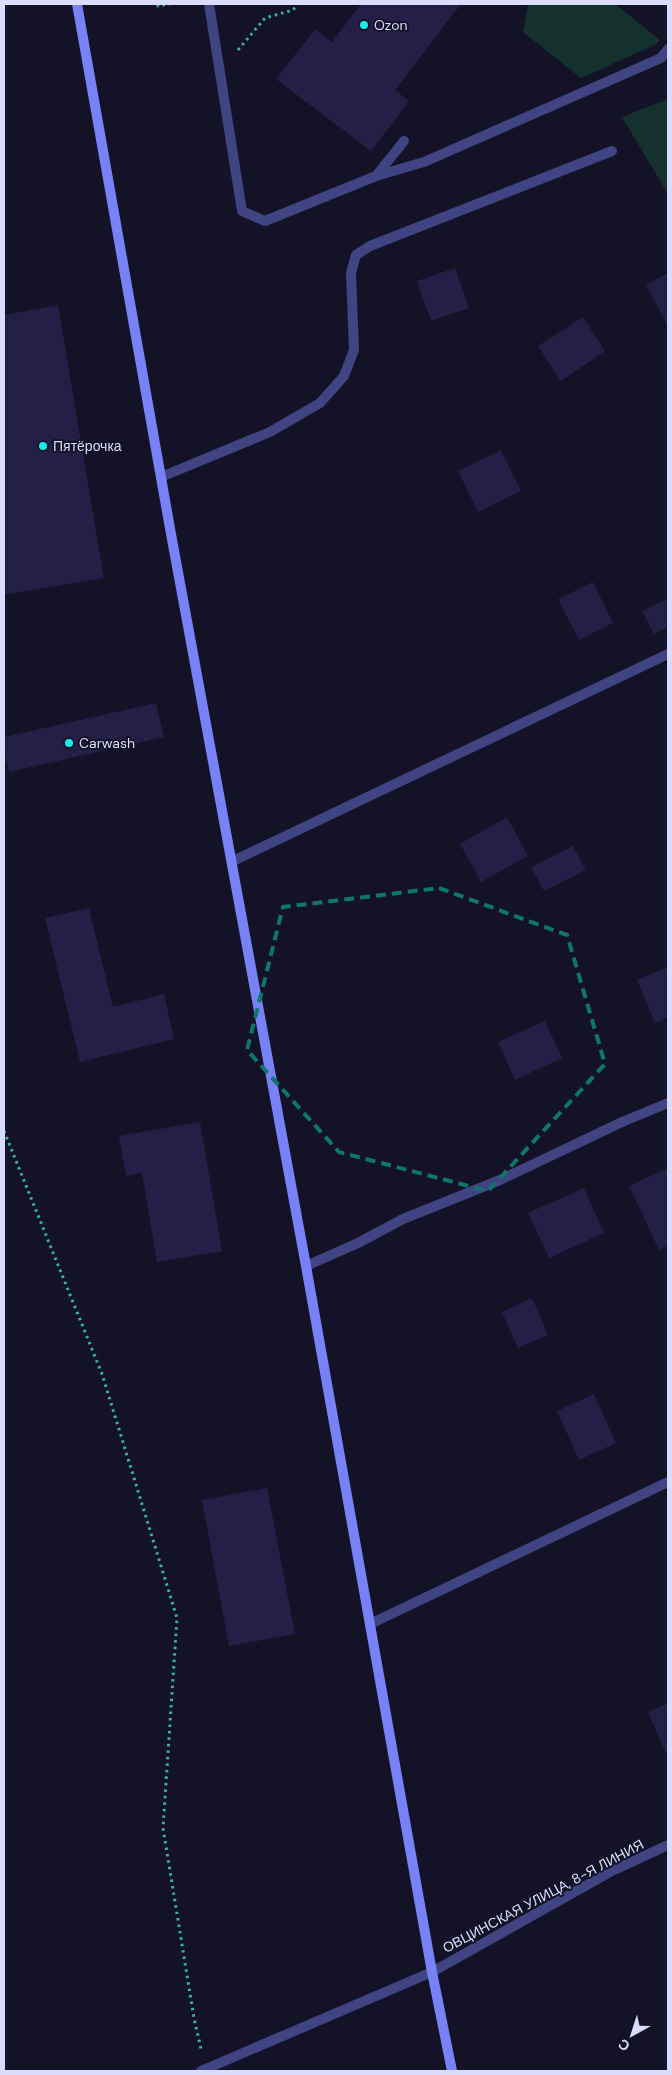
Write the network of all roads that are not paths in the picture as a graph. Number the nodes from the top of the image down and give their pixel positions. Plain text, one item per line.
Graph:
1 (77, 4) edge
2 (209, 4) edge
3 (668, 49) edge
4 (404, 141) dead end
5 (612, 151) dead end
6 (376, 176) junction
7 (161, 477) junction
8 (668, 654) edge
9 (233, 862) junction
10 (668, 1103) edge
11 (306, 1266) junction
12 (668, 1482) edge
13 (370, 1624) junction
14 (668, 1845) edge
15 (432, 1972) junction
16 (203, 2070) edge
17 (452, 2071) edge

1 - 7 main road
2 - 6 street
3 - 6 street
4 - 6 street
5 - 7 street
7 - 9 main road
8 - 9 street
9 - 11 main road
10 - 11 street
11 - 13 main road
12 - 13 street
13 - 15 main road
14 - 15 street, ОВЦИНСКАЯ УЛИЦА, 8-Я ЛИНИЯ
15 - 16 street, ОВЦИНСКАЯ УЛИЦА, 8-Я ЛИНИЯ
15 - 17 main road

